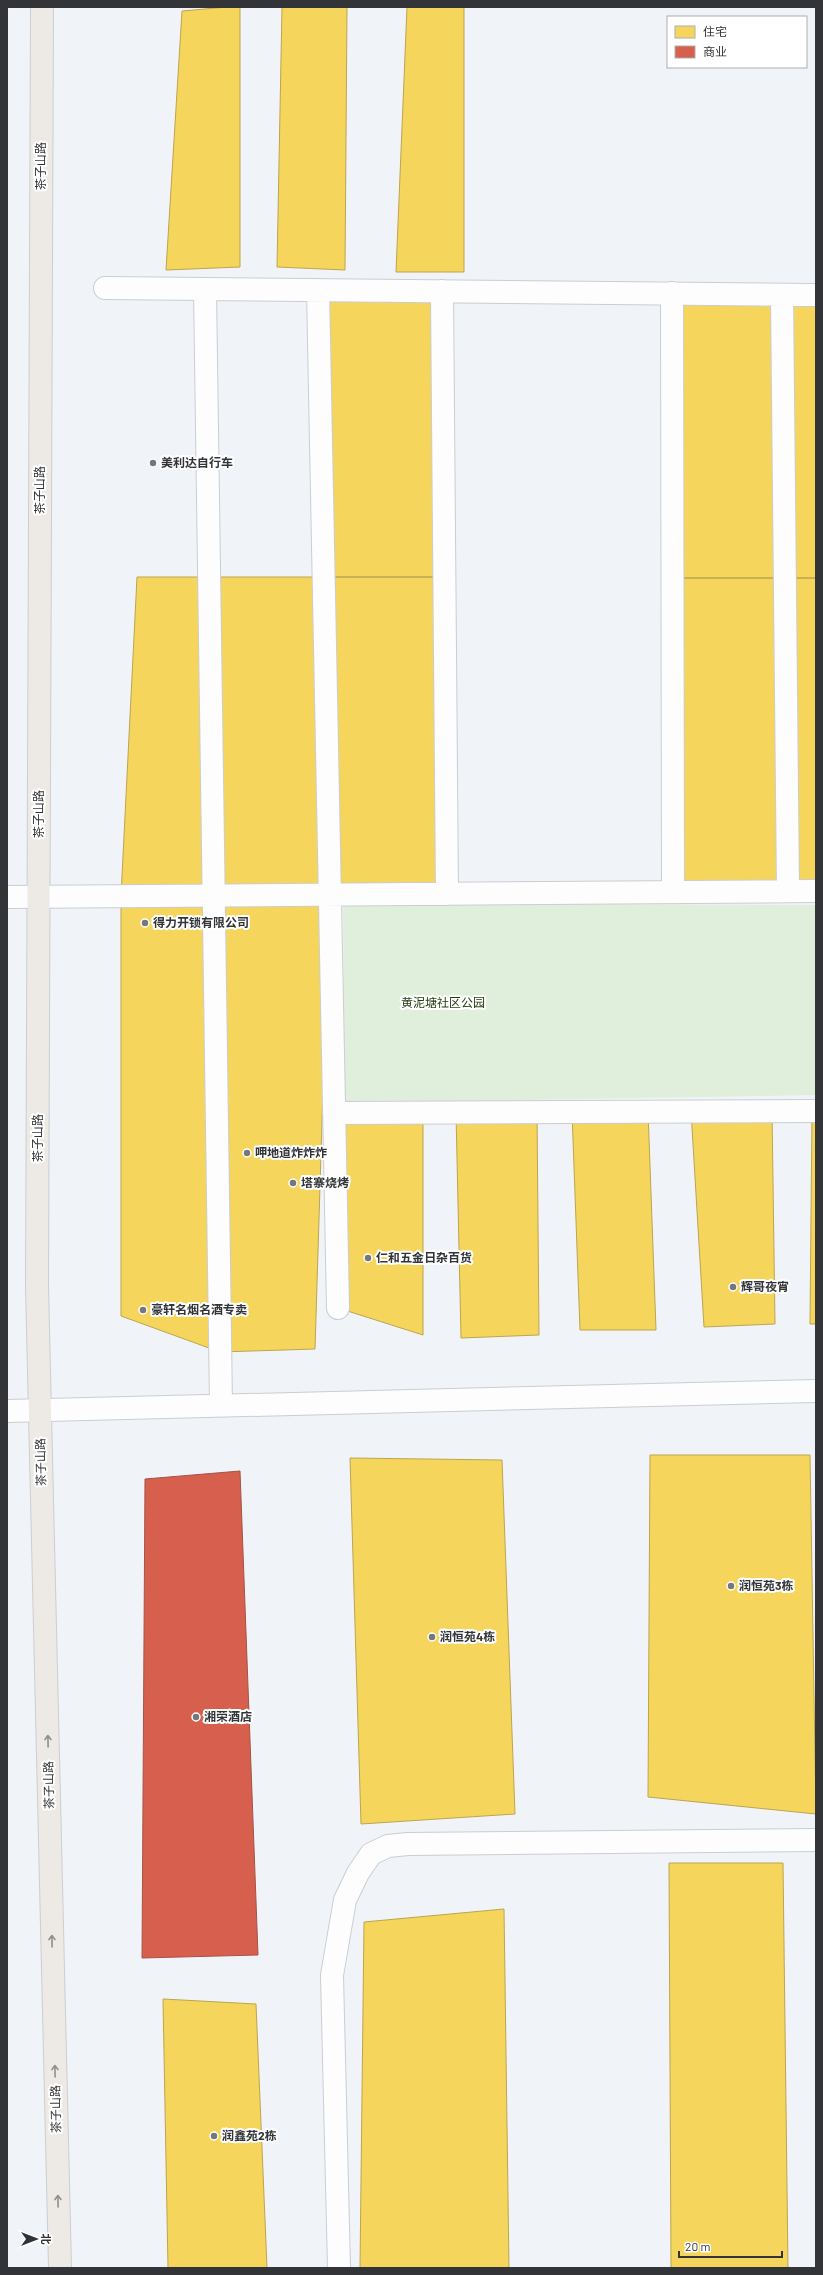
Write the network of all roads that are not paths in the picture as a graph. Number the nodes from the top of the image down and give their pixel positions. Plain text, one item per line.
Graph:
1 (42, 7) edge
2 (105, 288) dead end
3 (205, 288) junction
4 (318, 290) junction
5 (442, 291) junction
6 (672, 293) junction
7 (782, 295) junction
8 (816, 295) edge
9 (788, 891) junction
10 (816, 891) edge
11 (673, 892) junction
12 (447, 894) junction
13 (329, 895) junction
14 (214, 896) junction
15 (7, 897) edge
16 (39, 897) junction
17 (816, 1111) edge
18 (334, 1113) junction
19 (338, 1308) dead end
20 (816, 1390) edge
21 (221, 1405) junction
22 (40, 1410) junction
23 (7, 1411) edge
24 (816, 1840) edge
25 (60, 2268) edge
26 (339, 2268) edge

1 - 16 main road, 茶子山路
2 - 3 street
3 - 4 street
3 - 14 street
4 - 5 street
4 - 13 street
5 - 6 street
5 - 12 street
6 - 7 street
6 - 11 street
7 - 8 street
7 - 9 street
9 - 10 street
9 - 11 street
11 - 12 street
12 - 13 street
13 - 14 street
13 - 18 street
14 - 16 street
14 - 21 street
15 - 16 street
16 - 22 main road, 茶子山路
17 - 18 street
18 - 19 street
20 - 21 street
21 - 22 street
22 - 23 street
25 -> 22 main road, 茶子山路
24 - 26 street

